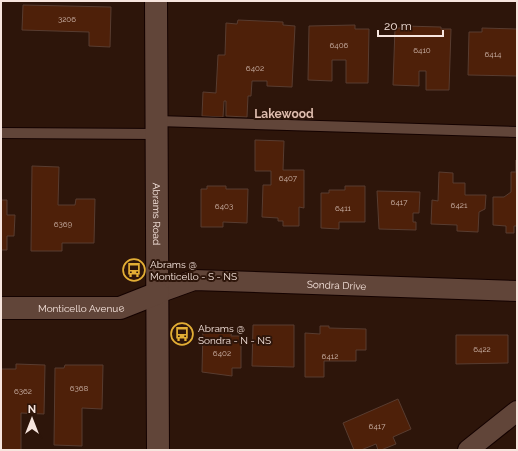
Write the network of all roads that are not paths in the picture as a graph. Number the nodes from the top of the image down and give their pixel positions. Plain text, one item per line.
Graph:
1 (156, 1) edge
2 (157, 127) junction
3 (517, 132) edge
4 (1, 133) edge
5 (517, 291) edge
6 (158, 293) junction
7 (1, 308) edge
8 (517, 411) edge
9 (158, 450) edge
10 (468, 450) edge

1 - 2 main road, Abrams Road
2 - 3 lane
2 - 4 lane
2 - 6 main road, Abrams Road
5 - 6 street, Sondra Drive
6 - 7 main road, Monticello Avenue
6 - 9 main road, Abrams Road
8 - 10 street

